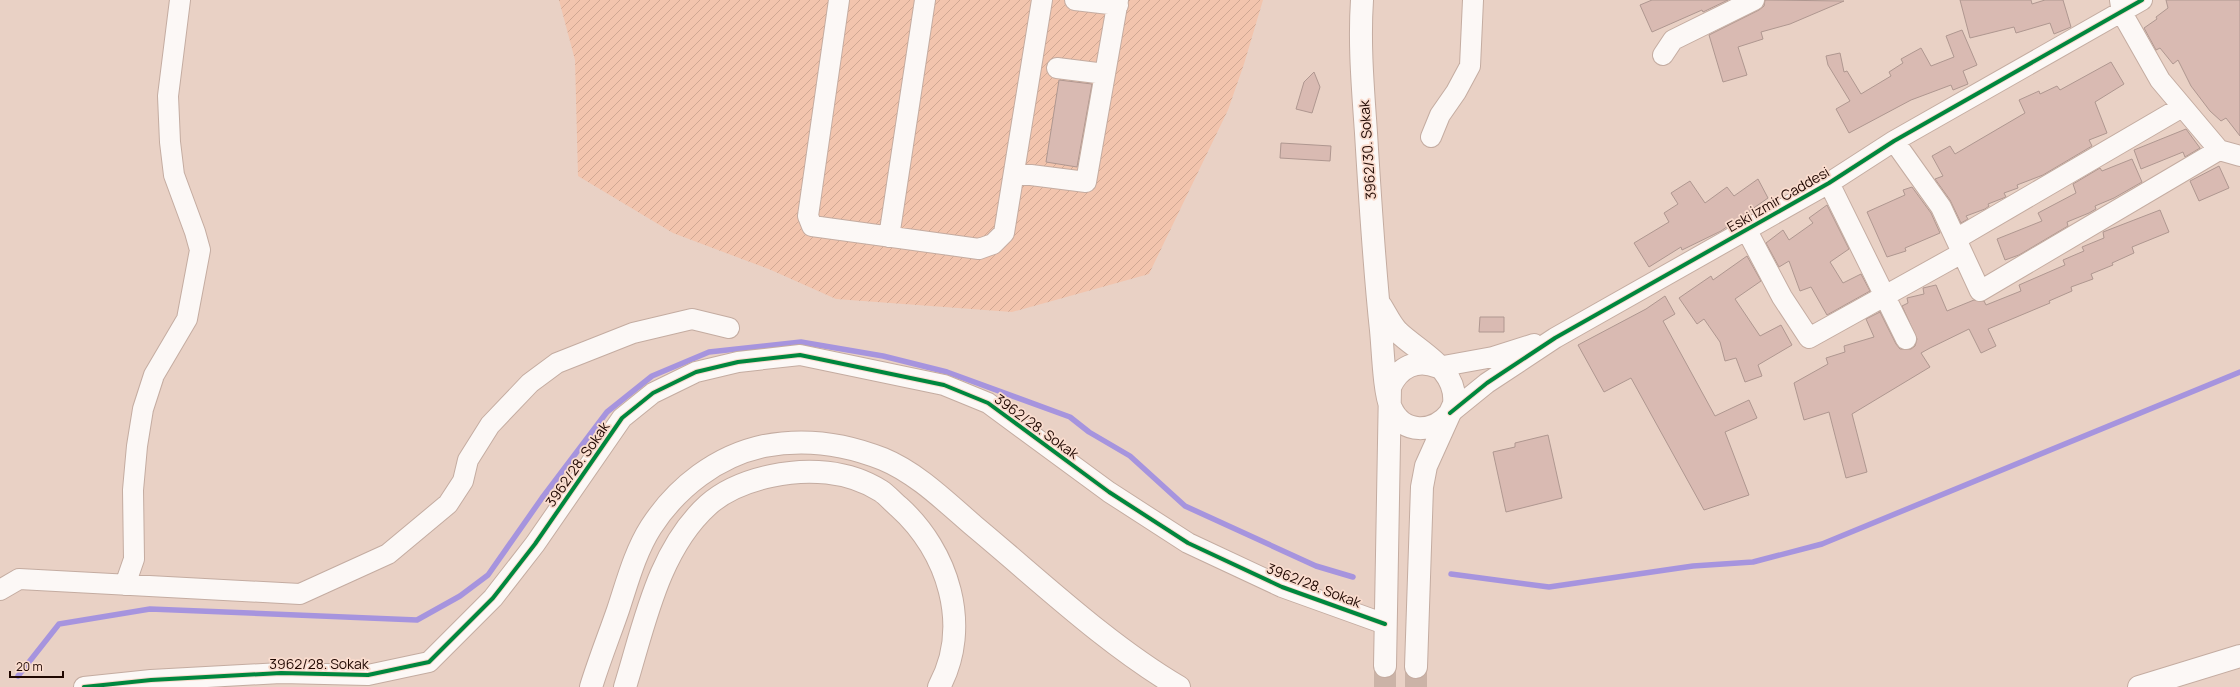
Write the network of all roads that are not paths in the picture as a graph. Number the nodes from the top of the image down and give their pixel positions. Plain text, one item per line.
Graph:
1 (180, 0) edge
2 (839, 0) edge
3 (925, 0) edge
4 (1042, 0) edge
5 (1076, 0) edge
6 (1362, 0) edge
7 (1473, 0) edge
8 (1754, 0) edge
9 (2142, 0) edge
10 (1118, 2) edge
11 (2121, 6) edge
12 (1663, 55) dead end
13 (1056, 68) dead end
14 (1105, 74) junction
15 (2182, 107) junction
16 (1431, 137) dead end
17 (1894, 141) junction
18 (2219, 150) junction
19 (2240, 156) edge
20 (1015, 173) junction
21 (1829, 183) junction
22 (1746, 229) junction
23 (889, 237) junction
24 (1959, 246) junction
25 (1884, 296) junction
26 (1378, 299) junction
27 (729, 328) dead end
28 (1555, 338) junction
29 (1906, 340) dead end
30 (1438, 367) junction
31 (1389, 398) junction
32 (1450, 413) junction
33 (125, 585) junction
34 (0, 590) edge
35 (1385, 624) junction
36 (2240, 656) edge
37 (1385, 666) tunnel mouth
38 (1416, 667) tunnel mouth
39 (84, 687) edge
40 (591, 687) edge
41 (625, 687) edge
42 (939, 687) edge
43 (1178, 687) edge
44 (2139, 687) edge

1 - 33 street
2 - 23 street
3 - 23 street
4 - 20 street
5 - 10 street
6 - 26 main road, 3962/30. Sokak
7 - 16 street
8 - 12 street
9 - 11 street, Eski İzmir Caddesi
10 - 14 street
11 - 15 street
11 - 17 street, Eski İzmir Caddesi
13 - 14 street
14 - 20 street
15 - 18 street
15 - 24 street
17 - 21 street, Eski İzmir Caddesi
17 - 24 street
18 - 19 street
18 - 24 street
20 - 23 street
21 - 22 street, Eski İzmir Caddesi
21 - 25 street
22 - 25 street
22 - 28 street, Eski İzmir Caddesi
24 - 25 street
25 - 29 street
26 - 30 main road
26 - 31 main road, 3962/30. Sokak
27 - 33 street
28 - 30 street, Eski İzmir Caddesi
28 - 32 street, Eski İzmir Caddesi
30 - 31 main road
30 - 32 main road
31 - 32 main road
31 - 35 main road
32 - 38 main road
33 - 34 street
35 - 37 main road
35 - 39 street, 3962/28. Sokak
36 - 44 main road
40 - 43 main road
41 - 42 main road

